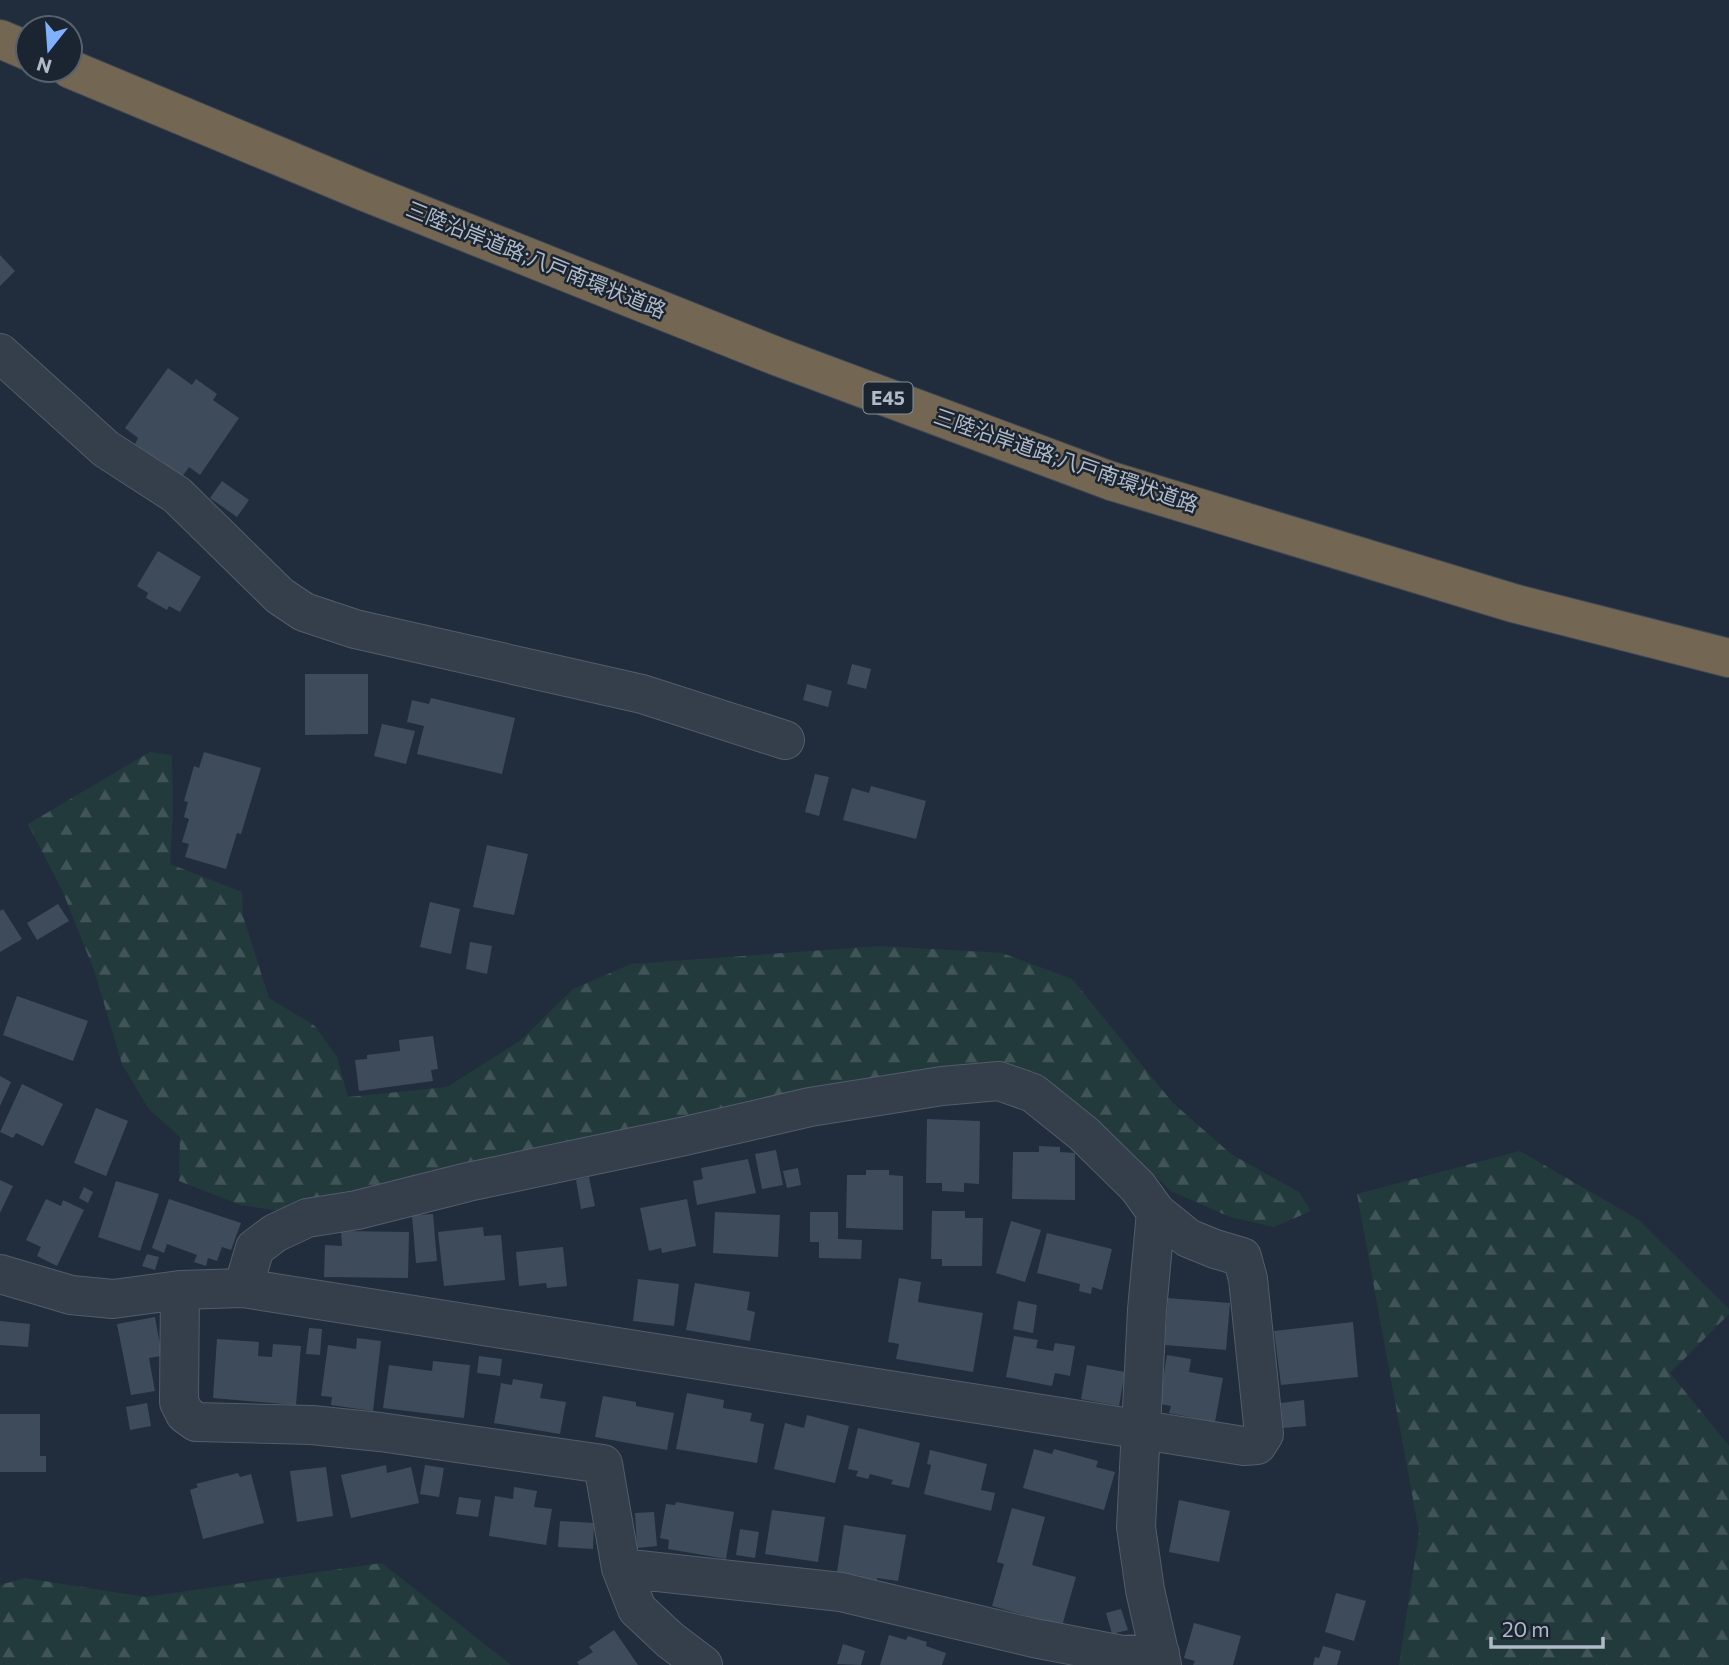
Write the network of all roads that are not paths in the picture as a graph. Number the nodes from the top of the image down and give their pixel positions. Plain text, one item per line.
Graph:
1 (84, 75) edge
2 (0, 352) edge
3 (1729, 658) edge
4 (785, 740) dead end
5 (1156, 1212) junction
6 (0, 1274) edge
7 (243, 1287) junction
8 (180, 1290) junction
9 (1139, 1430) junction
10 (621, 1568) junction
11 (1161, 1659) edge
12 (703, 1665) edge

1 - 3 highway, 三陸沿岸道路;八戸南環状道路 / E45
2 - 4 street
5 - 7 street
5 - 9 street
5 - 9 street
6 - 8 street
7 - 8 street
7 - 9 street
8 - 10 street
9 - 11 street
10 - 11 street
10 - 12 street

